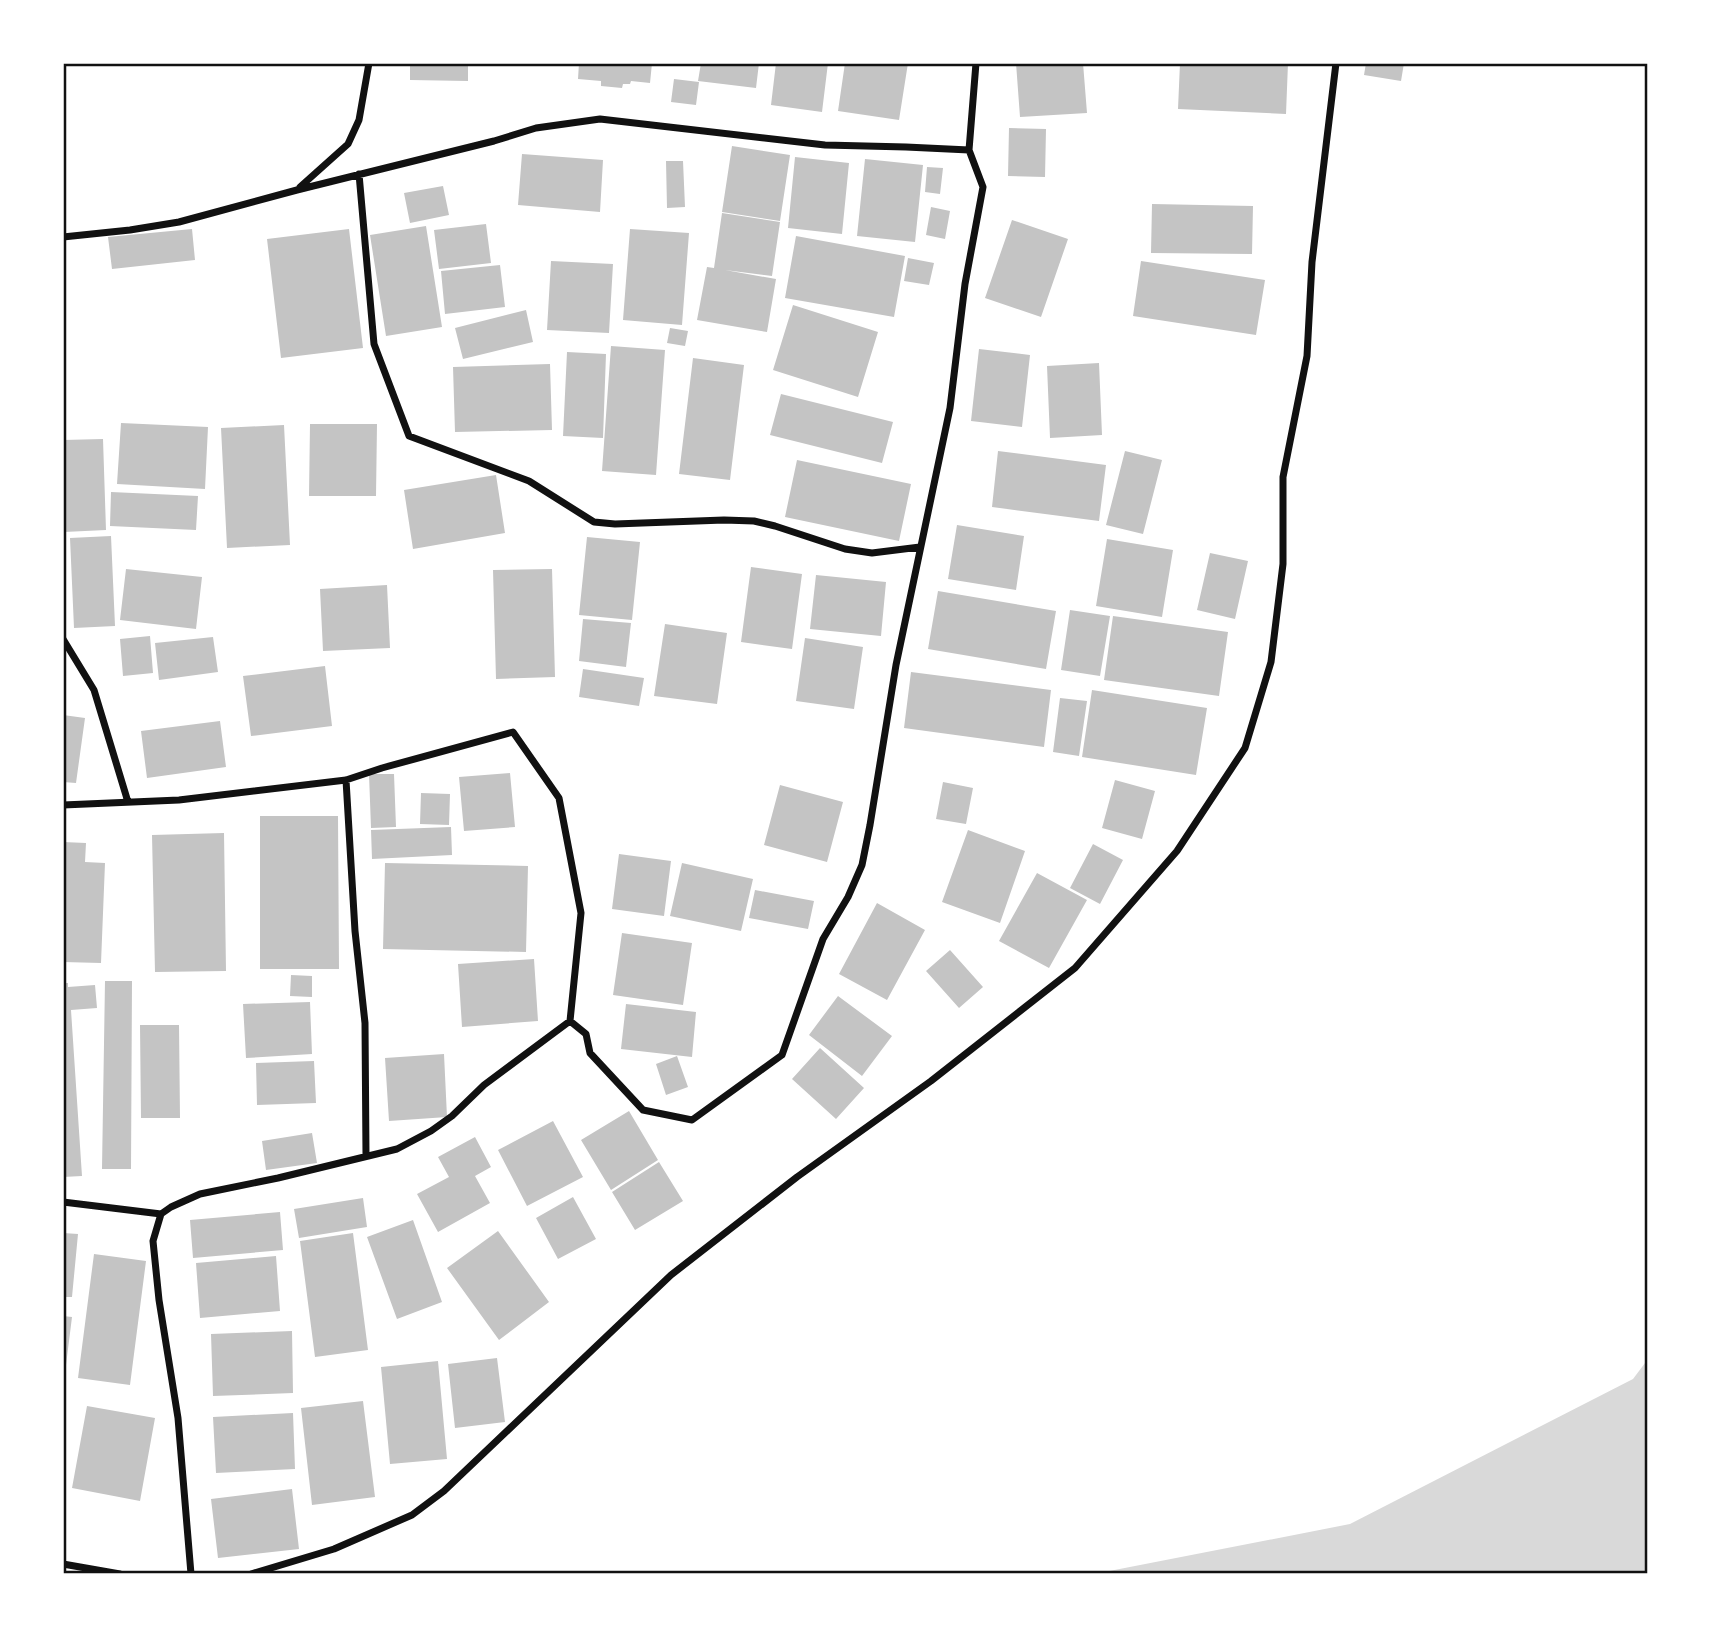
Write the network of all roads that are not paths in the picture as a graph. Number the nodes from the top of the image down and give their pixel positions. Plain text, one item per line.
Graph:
1 (369, 63) edge
2 (976, 63) edge
3 (1336, 63) edge
4 (969, 150) junction
5 (359, 174) junction
6 (297, 190) junction
7 (63, 237) edge
8 (920, 547) junction
9 (63, 639) edge
10 (346, 780) junction
11 (128, 802) junction
12 (63, 805) edge
13 (570, 1021) junction
14 (366, 1156) junction
15 (63, 1202) edge
16 (161, 1214) junction
17 (63, 1564) edge
18 (120, 1574) edge
19 (191, 1574) edge
20 (251, 1574) edge

1 - 6 street
2 - 4 street
3 - 20 street
4 - 5 street
4 - 8 street
5 - 6 street
5 - 8 street
6 - 7 street
8 - 13 street
9 - 11 street
10 - 11 street
10 - 13 street
10 - 14 street
11 - 12 street
13 - 14 street
14 - 16 street
15 - 16 street
16 - 19 street
17 - 18 street

